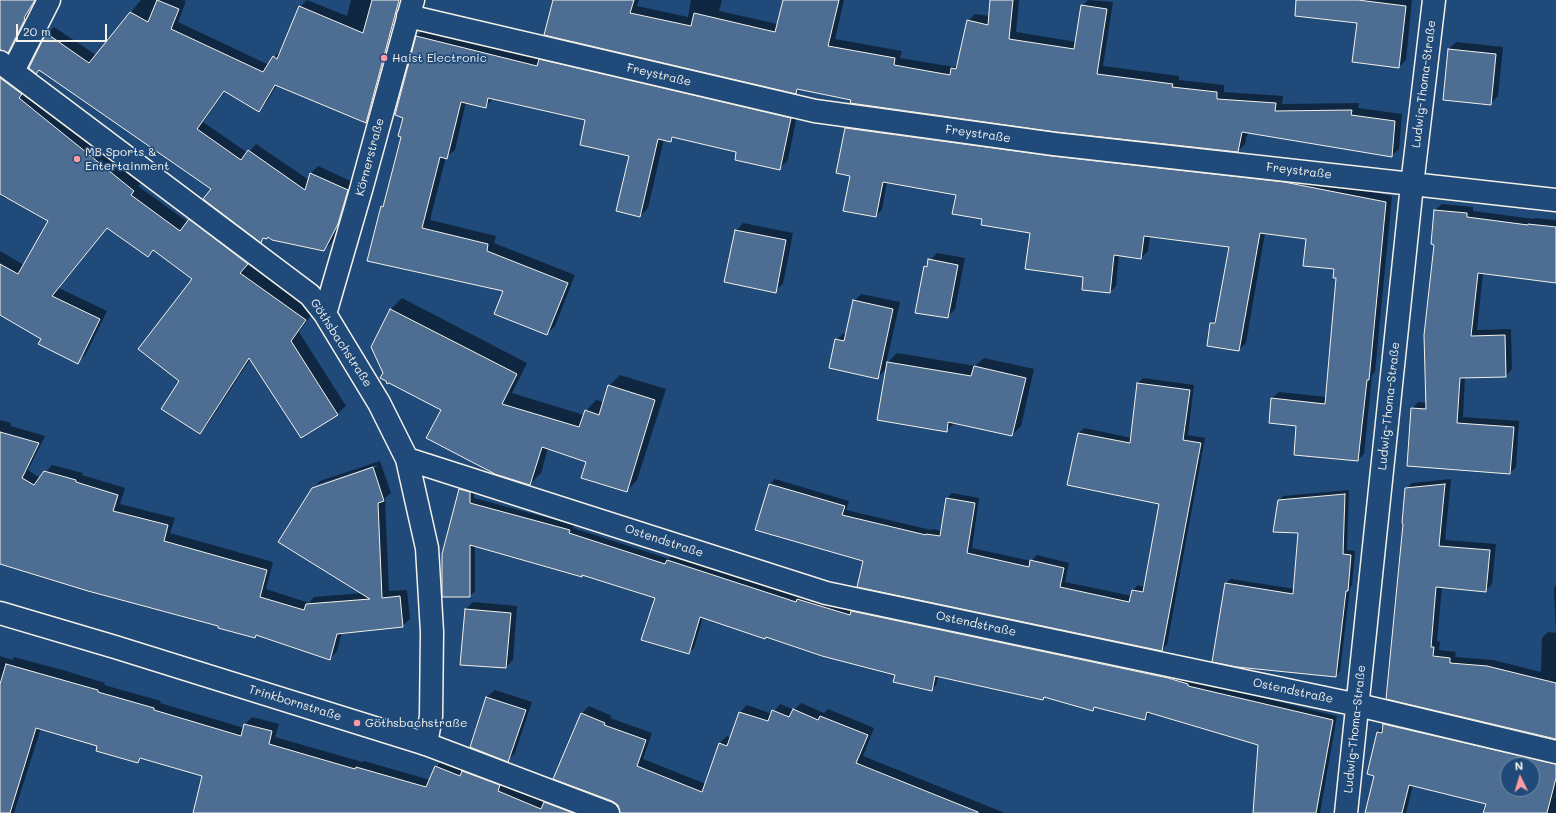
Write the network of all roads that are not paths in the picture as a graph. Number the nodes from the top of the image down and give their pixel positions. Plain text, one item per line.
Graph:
1 (50, 0) edge
2 (1434, 0) edge
3 (410, 8) edge
4 (7, 67) edge
5 (1412, 185) junction
6 (1556, 200) edge
7 (325, 314) junction
8 (407, 459) junction
9 (0, 613) edge
10 (1358, 705) junction
11 (426, 744) junction
12 (1556, 752) edge
13 (608, 813) edge
14 (1346, 813) edge

1 - 4 street
2 - 5 street, Ludwig-Thoma-Straße
3 - 5 street, Freystraße
3 - 7 street, Körnerstraße
4 - 7 street, Göthsbachstraße
5 - 6 street, Freystraße
5 - 10 street, Ludwig-Thoma-Straße
7 - 8 street, Göthsbachstraße
8 - 10 street, Ostendstraße
8 - 11 street, Göthsbachstraße
9 - 11 street, Trinkbornstraße
10 - 12 street, Ostendstraße
10 - 14 street, Ludwig-Thoma-Straße
11 - 13 street, Trinkbornstraße

